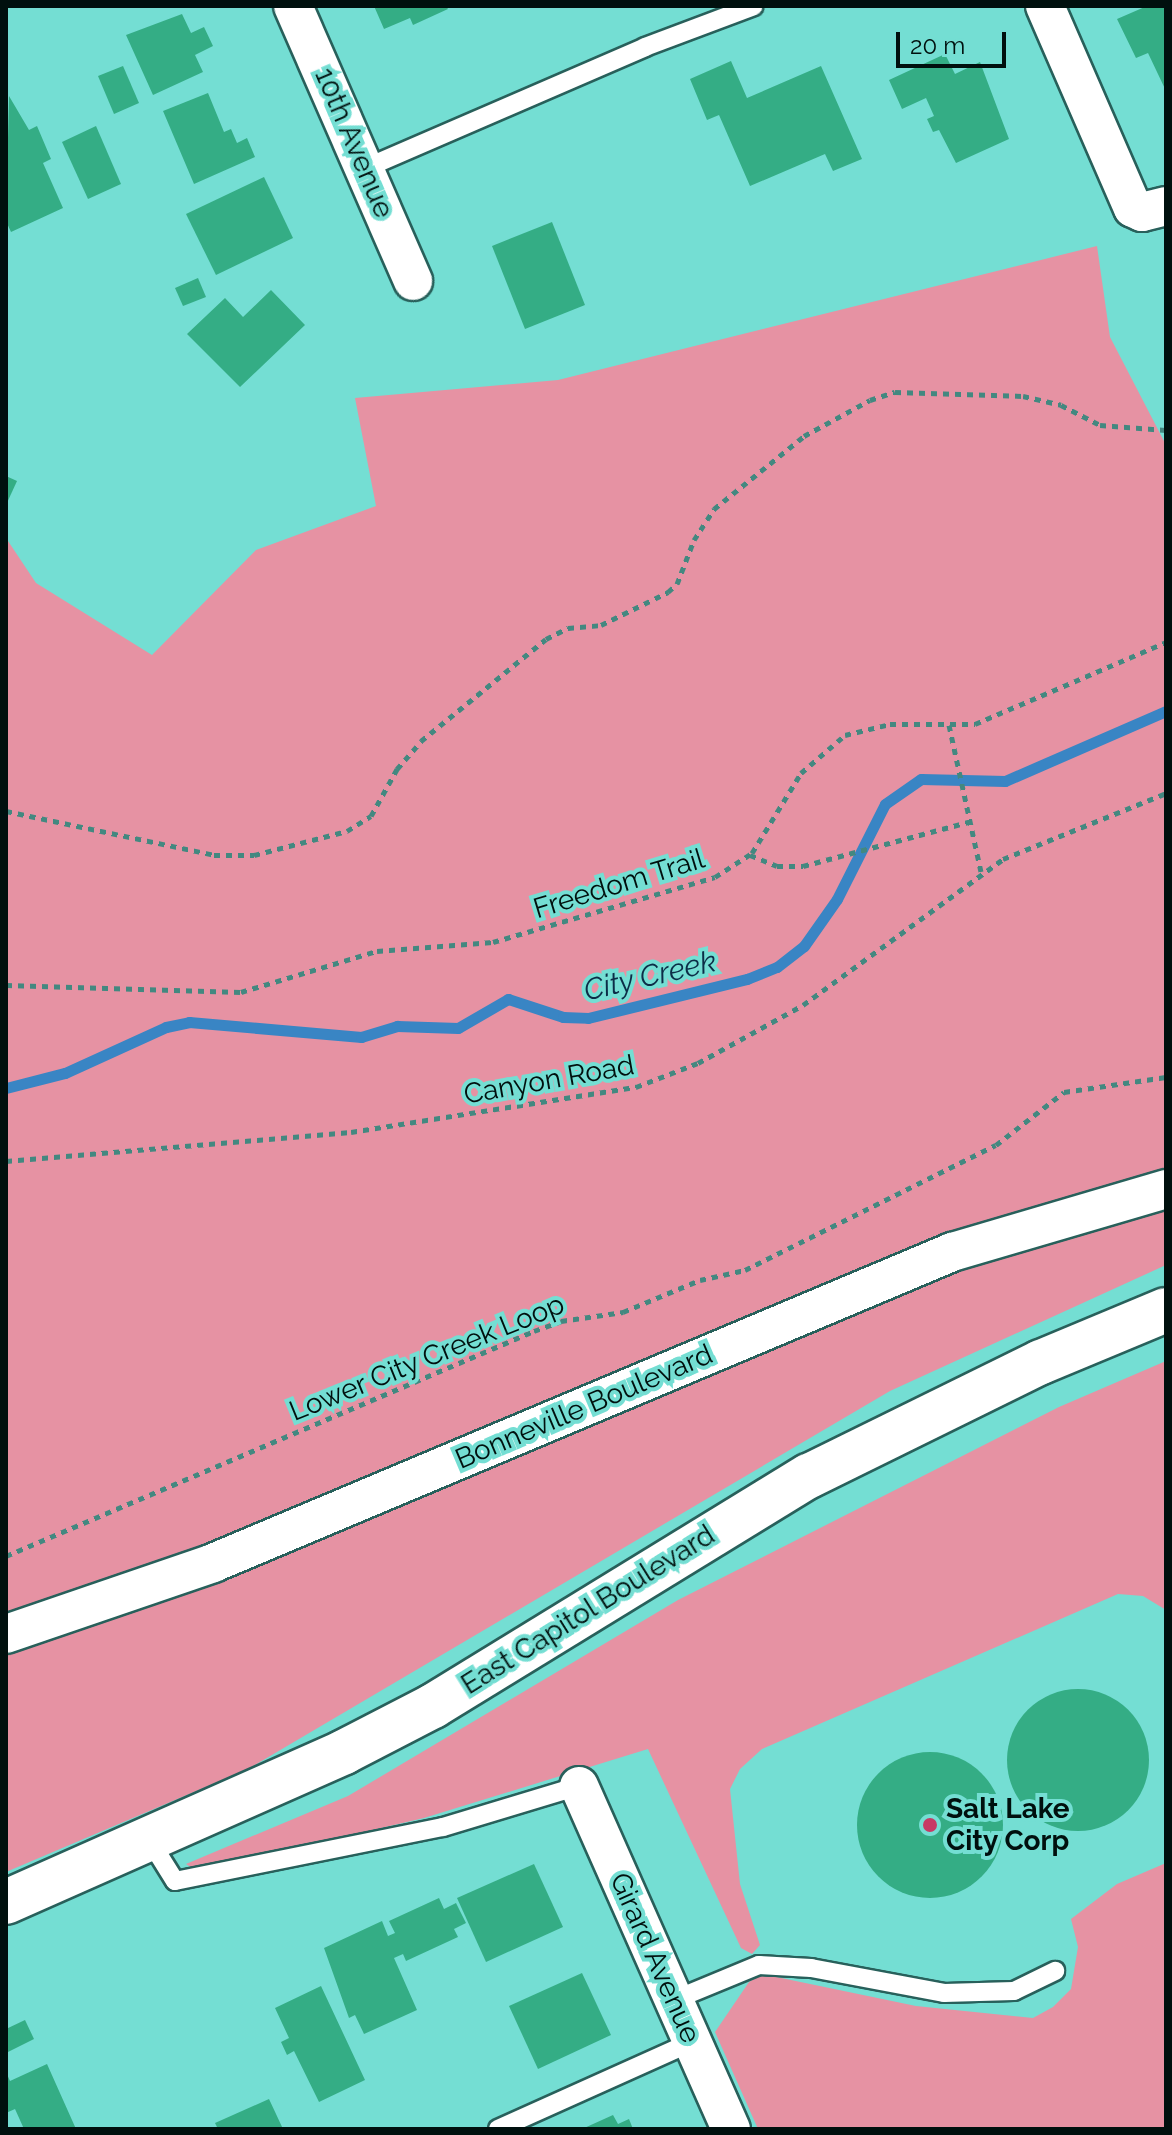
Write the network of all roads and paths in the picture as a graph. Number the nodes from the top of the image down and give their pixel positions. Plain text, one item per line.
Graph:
1 (293, 6) edge
2 (754, 6) edge
3 (1045, 6) edge
4 (366, 168) junction
5 (1150, 207) edge
6 (413, 281) dead end
7 (1166, 430) edge
8 (1166, 642) edge
9 (949, 725) junction
10 (1166, 793) edge
11 (6, 811) edge
12 (968, 822) junction
13 (750, 855) junction
14 (981, 872) junction
15 (6, 985) edge
16 (1166, 1077) edge
17 (6, 1161) edge
18 (1166, 1189) edge
19 (1166, 1310) edge
20 (6, 1556) edge
21 (6, 1634) edge
22 (579, 1786) joint
23 (150, 1841) junction
24 (6, 1902) edge
25 (1055, 1971) dead end
26 (674, 2000) junction
27 (692, 2042) junction
28 (498, 2129) edge
29 (731, 2129) edge

1 - 4 street, 10th Avenue
2 - 4 lane
3 - 5 street
4 - 6 street, 10th Avenue
7 - 11 path
8 - 9 path, Freedom Trail
9 - 12 path
9 - 13 path, Freedom Trail
10 - 14 path, Canyon Road
12 - 13 path
12 - 14 path
13 - 15 path, Freedom Trail
14 - 17 path, Canyon Road
16 - 20 path, Lower City Creek Loop
18 - 21 street, Bonneville Boulevard
19 - 23 street, East Capitol Boulevard
22 - 23 lane
22 - 26 street, Girard Avenue
23 - 24 street, East Capitol Boulevard
25 - 26 lane
26 - 27 street, Girard Avenue
27 - 28 lane
27 - 29 street, Girard Avenue

